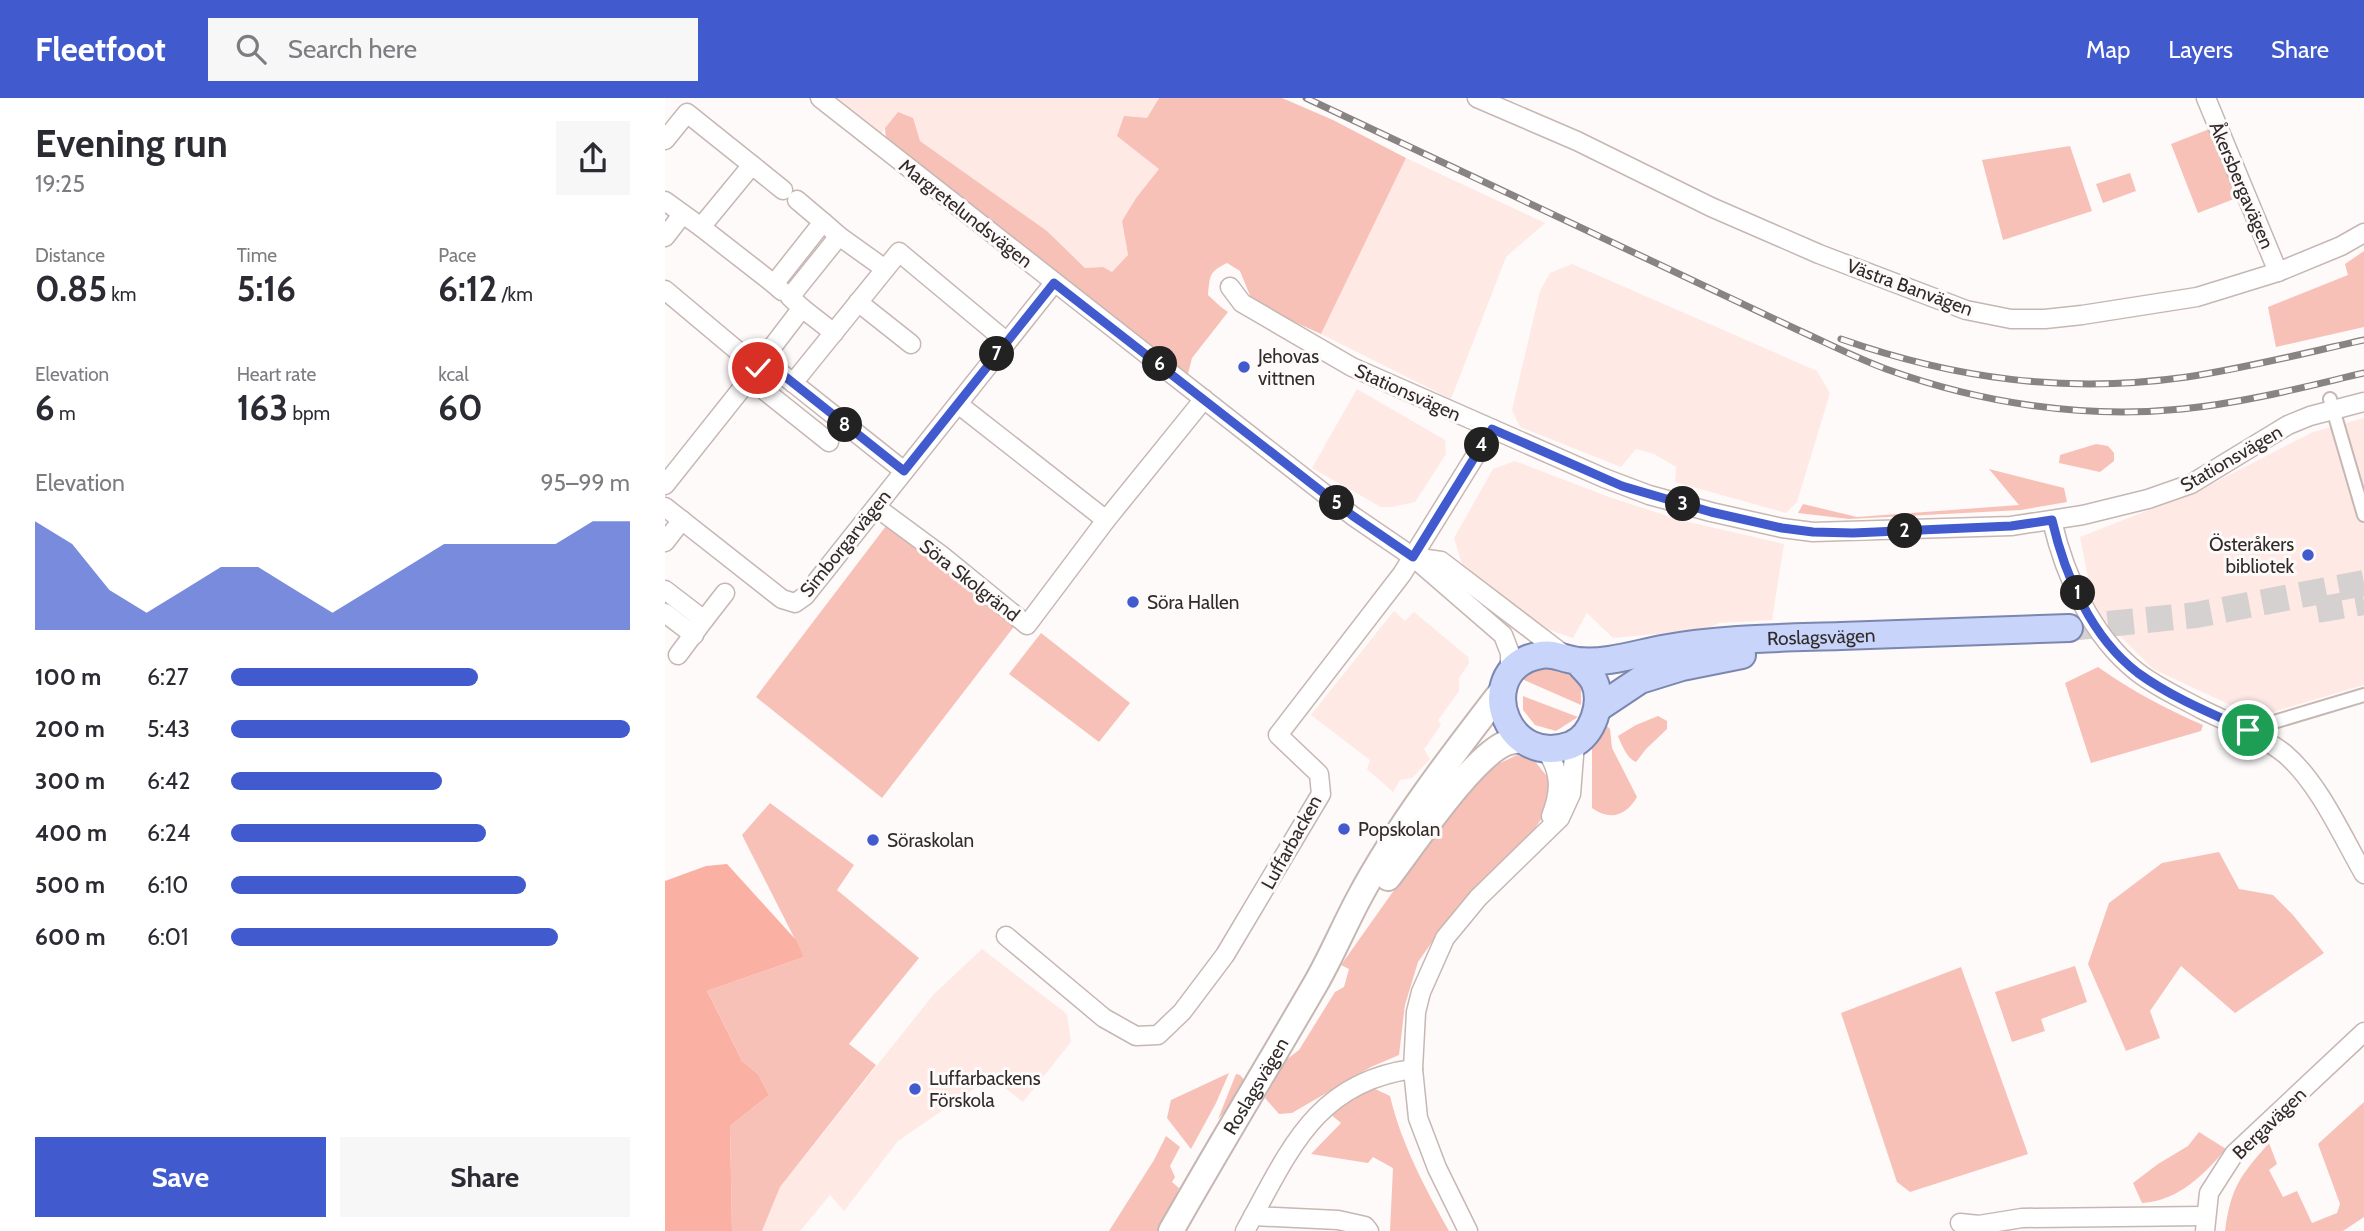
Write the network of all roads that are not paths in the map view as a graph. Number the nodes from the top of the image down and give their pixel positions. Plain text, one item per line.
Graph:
1 (820, 98) edge
2 (1477, 98) edge
3 (2206, 98) edge
4 (665, 140) edge
5 (752, 165) junction
6 (665, 201) edge
7 (683, 215) junction
8 (823, 222) junction
9 (701, 227) junction
10 (2364, 233) edge
11 (839, 236) junction
12 (665, 237) edge
13 (885, 269) junction
14 (2278, 272) junction
15 (1054, 283) junction
16 (774, 284) junction
17 (1230, 287) dead end
18 (665, 290) edge
19 (796, 302) junction
20 (858, 302) junction
21 (834, 333) junction
22 (1007, 342) junction
23 (911, 344) dead end
24 (757, 369) junction
25 (793, 383) junction
26 (1204, 399) junction
27 (2364, 402) edge
28 (958, 404) junction
29 (2332, 405) junction
30 (1492, 429) junction
31 (829, 442) dead end
32 (904, 471) junction
33 (665, 485) edge
34 (665, 507) edge
35 (876, 507) junction
36 (2364, 515) edge
37 (682, 520) junction
38 (1106, 520) junction
39 (2052, 520) junction
40 (665, 542) edge
41 (1413, 557) junction
42 (665, 590) edge
43 (725, 593) dead end
44 (665, 613) edge
45 (699, 628) junction
46 (678, 655) dead end
47 (1572, 659) junction
48 (1507, 681) junction
49 (2364, 695) edge
50 (1598, 708) junction
51 (2248, 730) junction
52 (1575, 743) junction
53 (1533, 744) junction
54 (1532, 845) junction
55 (2364, 874) edge
56 (1006, 936) dead end
57 (1340, 940) junction
58 (2364, 1032) edge
59 (1413, 1069) junction
60 (1960, 1223) dead end
61 (1249, 1224) edge
62 (2205, 1224) edge
63 (1171, 1231) edge
64 (1369, 1231) edge
65 (1468, 1231) edge

1 - 15 street, Margretelundsvägen
2 - 14 street, Västra Banvägen
3 - 14 street, Åkersbergavägen
4 - 5 street
5 - 8 street
5 - 9 street
6 - 7 street
7 - 9 street
7 - 12 street
8 - 11 street
8 - 16 street
9 - 16 street
10 - 14 street, Västra Banvägen
11 - 13 street
11 - 19 street
13 - 20 street
13 - 22 street
15 - 22 street, Simborgarvägen
15 - 26 street, Margretelundsvägen
16 - 19 street
17 - 30 street, Stationsvägen
18 - 24 street, Simborgarvägen
19 - 21 street
19 - 24 street
20 - 21 street
20 - 23 street
21 - 25 street
22 - 28 street, Simborgarvägen
24 - 25 street, Simborgarvägen
24 - 31 street, Simborgarvägen
24 - 33 street
25 - 32 street, Simborgarvägen
26 - 38 street, Söra Skolgränd
26 - 41 street, Margretelundsvägen
27 - 29 street, Stationsvägen
28 - 32 street, Simborgarvägen
28 - 38 street
29 - 36 street
29 - 39 street, Stationsvägen
30 - 39 street, Stationsvägen
30 - 41 street, Luffarbacken
32 - 35 street, Simborgarvägen
34 - 37 street, Simborgarvägen
35 - 37 street, Simborgarvägen
35 - 38 street, Söra Skolgränd
37 - 40 street
39 - 51 street
41 - 47 street, Margretelundsvägen
41 - 48 street, Margretelundsvägen
41 - 56 street, Luffarbacken
42 - 45 street
43 - 45 street
44 - 45 street
45 - 46 street
47 - 48 main road, Roslagsvägen
47 - 50 main road
47 - 50 main road, Roslagsvägen
48 - 53 main road
48 - 57 main road, Roslagsvägen
49 - 51 street
50 - 52 main road, Roslagsvägen
51 - 55 street
52 - 53 main road, Roslagsvägen
52 - 54 street
53 - 54 street
53 - 57 main road, Roslagsvägen
54 - 59 street
57 - 63 main road, Roslagsvägen
58 - 62 street, Bergavägen
59 - 61 street
59 - 65 street
60 - 62 street
61 - 64 street

